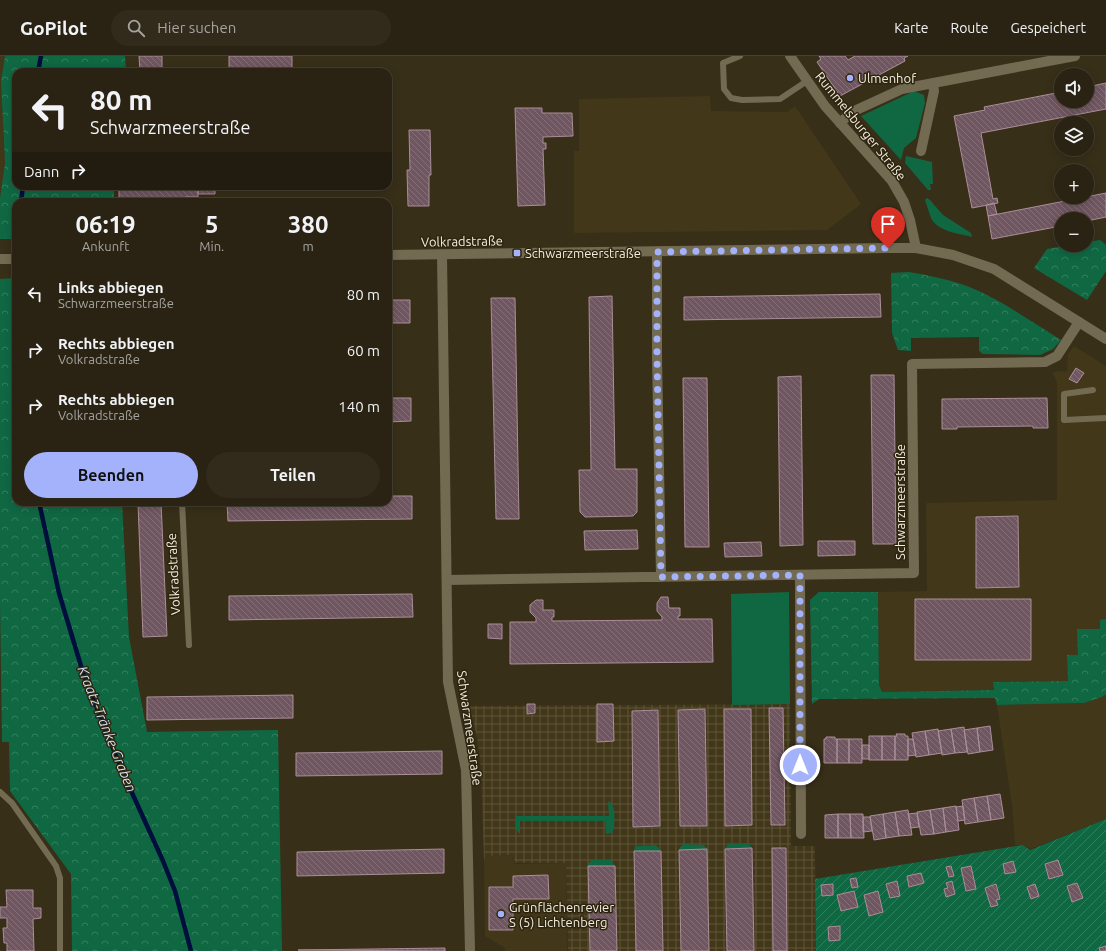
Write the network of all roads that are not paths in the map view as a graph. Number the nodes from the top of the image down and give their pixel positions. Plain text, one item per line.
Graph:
1 (740, 56) edge
2 (790, 56) edge
3 (1075, 56) edge
4 (807, 81) junction
5 (933, 83) junction
6 (840, 123) junction
7 (921, 151) dead end
8 (916, 248) junction
9 (657, 252) junction
10 (442, 254) junction
11 (392, 255) edge
12 (0, 259) edge
13 (12, 259) edge
14 (1079, 322) junction
15 (1106, 339) edge
16 (1093, 390) dead end
17 (1106, 418) edge
18 (182, 506) edge
19 (800, 575) junction
20 (661, 577) junction
21 (447, 580) junction
22 (189, 645) dead end
23 (0, 792) edge
24 (801, 834) dead end
25 (60, 951) edge
26 (470, 951) edge

1 - 4 lane
2 - 4 street, Rummelsburger Straße
3 - 5 street
4 - 6 street, Rummelsburger Straße
5 - 6 street
5 - 7 street
6 - 8 street, Rummelsburger Straße
8 - 9 street, Volkradstraße
8 - 14 street
9 - 10 street, Volkradstraße
9 - 20 street
10 - 11 street, Volkradstraße
10 - 21 street, Schwarzmeerstraße
12 - 13 street
14 - 15 street
14 - 19 street, Schwarzmeerstraße
16 - 17 lane
18 - 22 lane, Volkradstraße
19 - 20 street, Schwarzmeerstraße
19 - 24 street
20 - 21 street, Schwarzmeerstraße
21 - 26 street, Schwarzmeerstraße
23 - 25 lane

